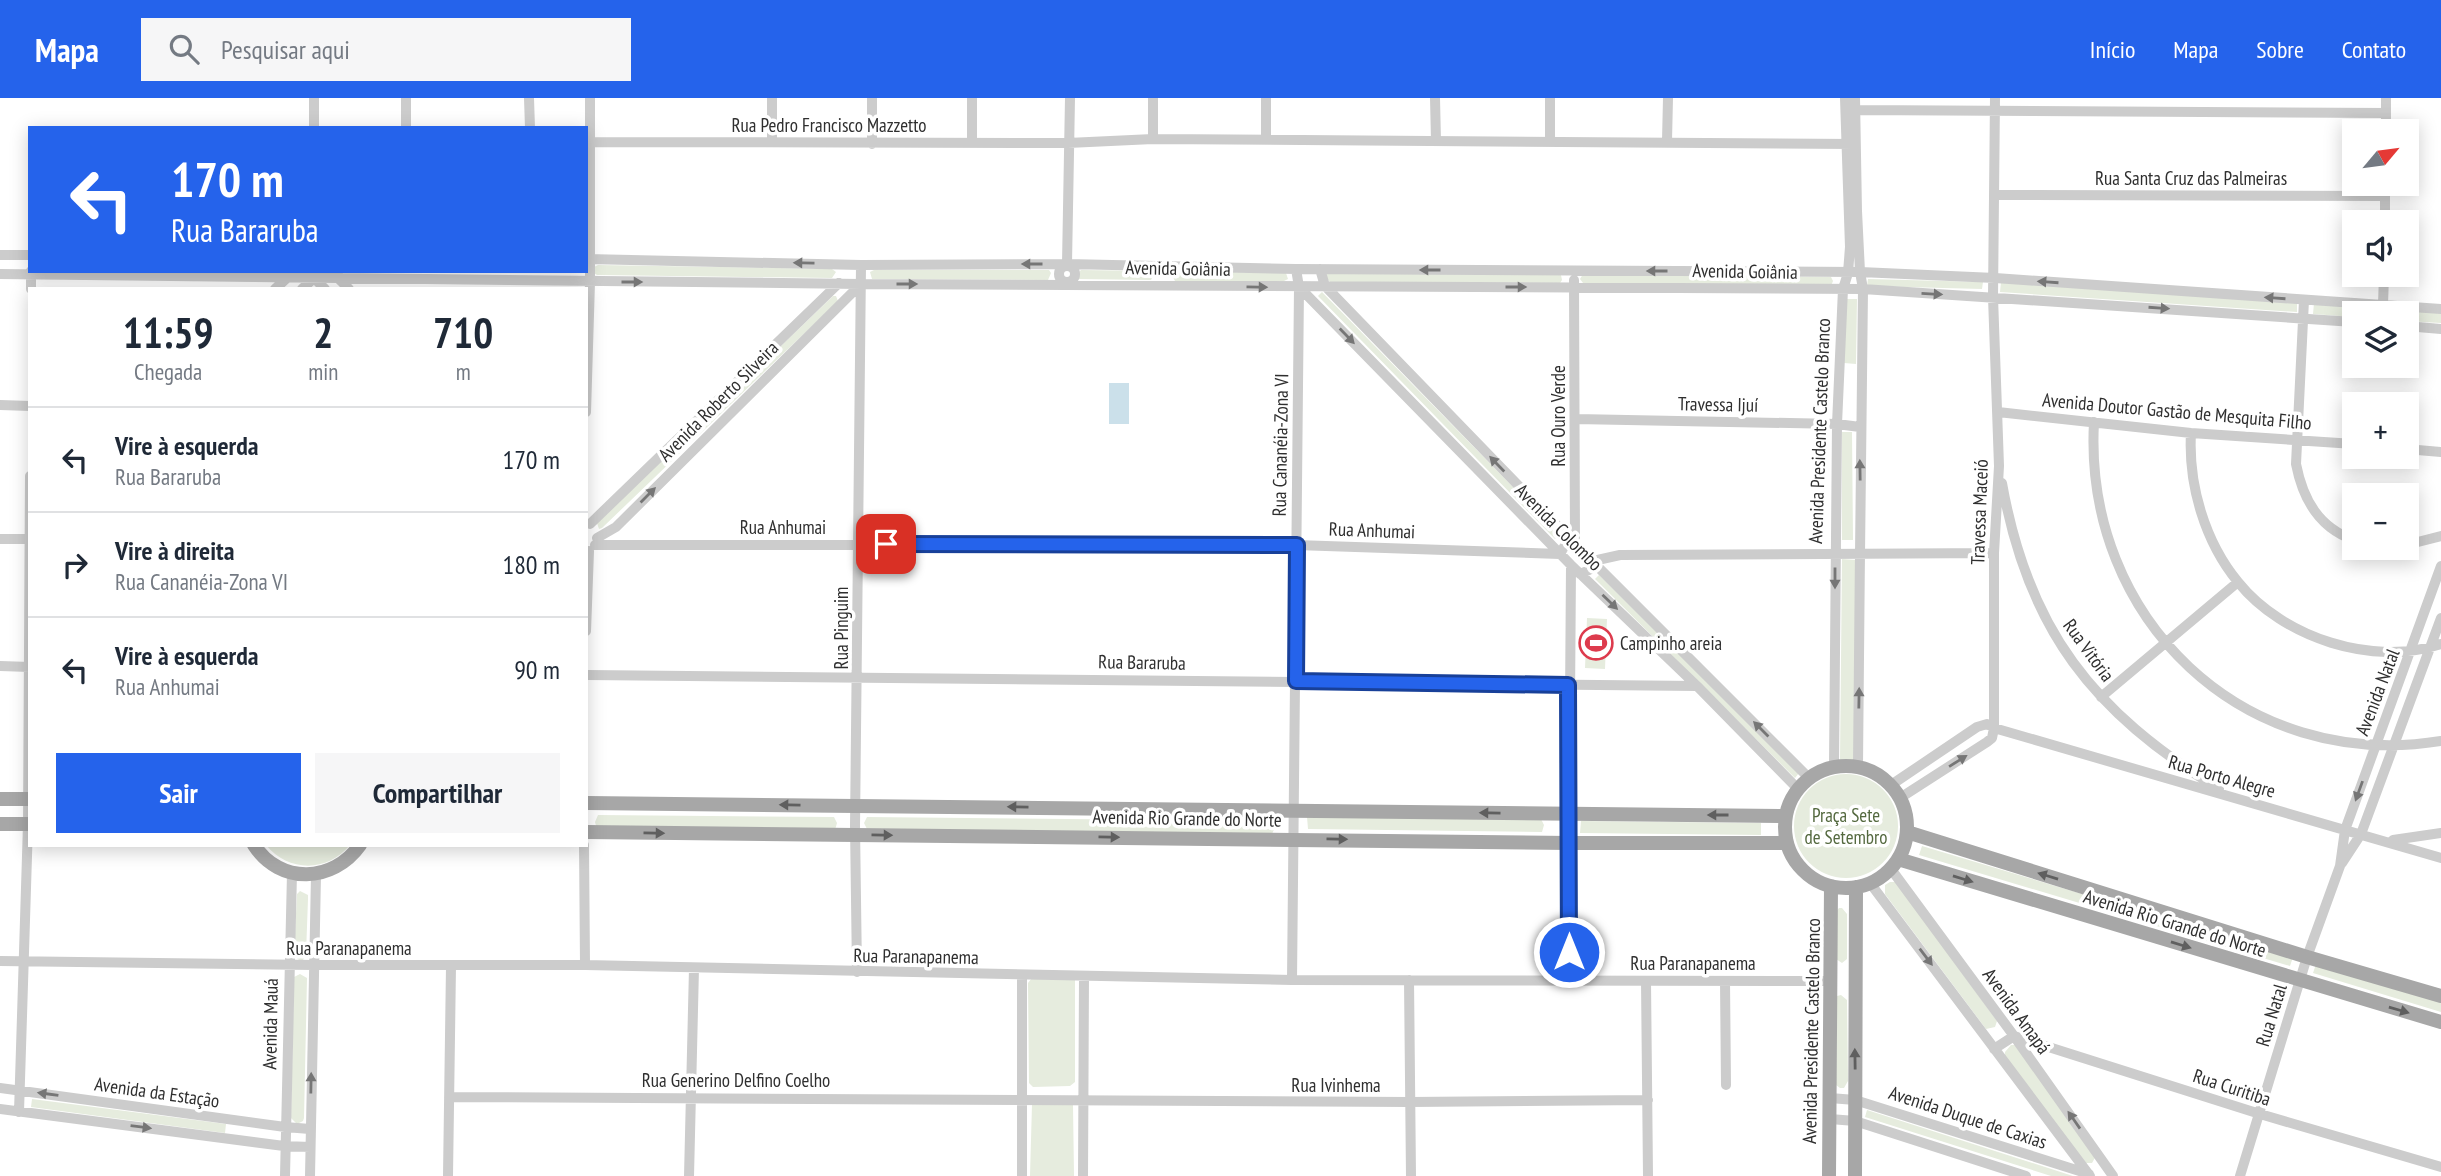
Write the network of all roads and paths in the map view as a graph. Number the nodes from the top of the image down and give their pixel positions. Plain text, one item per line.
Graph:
1 (314, 98) edge
2 (406, 98) edge
3 (530, 98) edge
4 (590, 98) edge
5 (772, 98) edge
6 (872, 98) edge
7 (972, 98) edge
8 (1070, 98) edge
9 (1153, 98) edge
10 (1266, 98) edge
11 (1435, 98) edge
12 (1550, 98) edge
13 (1668, 98) edge
14 (1845, 98) edge
15 (1995, 98) edge
16 (2386, 98) edge
17 (1855, 104) edge
18 (1995, 111) junction
19 (2386, 113) junction
20 (2386, 119) edge
21 (314, 126) edge
22 (406, 126) edge
23 (530, 126) edge
24 (1153, 139) junction
25 (1266, 139) junction
26 (772, 141) junction
27 (1436, 141) junction
28 (1667, 141) junction
29 (590, 142) junction
30 (1550, 142) junction
31 (972, 143) junction
32 (1068, 143) junction
33 (1851, 143) junction
34 (872, 144) junction
35 (2342, 191) edge
36 (1996, 195) junction
37 (0, 255) edge
38 (28, 255) edge
39 (588, 258) edge
40 (840, 264) junction
41 (1067, 264) junction
42 (861, 265) junction
43 (1164, 267) junction
44 (1296, 269) junction
45 (1320, 269) junction
46 (1574, 271) junction
47 (31, 273) edge
48 (1854, 273) junction
49 (0, 274) edge
50 (288, 274) edge
51 (314, 274) edge
52 (338, 274) edge
53 (1995, 278) junction
54 (590, 282) junction
55 (839, 283) junction
56 (861, 284) junction
57 (1066, 284) junction
58 (1164, 286) junction
59 (1325, 286) junction
60 (1299, 287) junction
61 (1574, 287) junction
62 (1843, 289) junction
63 (1863, 289) junction
64 (1993, 297) junction
65 (2304, 300) junction
66 (2342, 302) edge
67 (2419, 307) edge
68 (2441, 309) edge
69 (2303, 318) junction
70 (2342, 321) edge
71 (2419, 327) edge
72 (2441, 329) edge
73 (588, 347) edge
74 (1840, 370) junction
75 (1861, 372) junction
76 (0, 405) edge
77 (28, 405) edge
78 (1998, 412) junction
79 (1576, 419) junction
80 (2094, 422) junction
81 (1837, 424) junction
82 (1860, 427) junction
83 (2191, 433) junction
84 (2297, 439) junction
85 (2342, 443) edge
86 (2419, 450) edge
87 (2441, 452) edge
88 (1999, 466) junction
89 (588, 523) edge
90 (2342, 536) edge
91 (2441, 536) edge
92 (0, 539) edge
93 (28, 539) edge
94 (2419, 542) edge
95 (859, 544) junction
96 (1575, 544) junction
97 (1297, 545) junction
98 (592, 546) edge
99 (1994, 553) junction
100 (1560, 554) junction
101 (1835, 554) junction
102 (1861, 555) junction
103 (1593, 561) junction
104 (1571, 565) junction
105 (2441, 566) edge
106 (1580, 574) junction
107 (2238, 582) junction
108 (588, 603) edge
109 (2441, 618) edge
110 (2165, 642) junction
111 (2436, 645) edge
112 (2411, 650) junction
113 (0, 666) edge
114 (28, 667) edge
115 (588, 676) edge
116 (859, 676) junction
117 (1296, 681) junction
118 (1568, 685) junction
119 (1697, 685) junction
120 (2101, 697) junction
121 (1994, 728) junction
122 (2441, 741) edge
123 (2374, 747) junction
124 (2393, 747) junction
125 (1858, 766) junction
126 (1834, 767) junction
127 (1809, 778) junction
128 (1891, 785) junction
129 (1798, 789) junction
130 (2233, 797) junction
131 (1900, 798) junction
132 (0, 799) edge
133 (28, 799) edge
134 (588, 803) edge
135 (857, 806) junction
136 (1296, 810) junction
137 (1569, 814) junction
138 (1786, 816) junction
139 (0, 824) edge
140 (28, 824) edge
141 (2345, 830) junction
142 (588, 832) edge
143 (1907, 832) junction
144 (2441, 833) edge
145 (855, 834) junction
146 (2361, 834) junction
147 (1296, 838) junction
148 (2386, 841) junction
149 (1569, 843) junction
150 (1787, 843) junction
151 (28, 847) edge
152 (256, 847) edge
153 (358, 847) edge
154 (584, 847) edge
155 (2441, 858) edge
156 (1895, 864) junction
157 (2340, 866) junction
158 (292, 873) junction
159 (316, 875) junction
160 (1863, 885) junction
161 (1831, 886) junction
162 (2307, 957) junction
163 (0, 961) edge
164 (23, 961) junction
165 (289, 965) junction
166 (314, 965) junction
167 (585, 965) junction
168 (451, 966) junction
169 (694, 968) junction
170 (857, 972) junction
171 (1023, 975) junction
172 (1084, 976) junction
173 (1292, 980) junction
174 (1409, 980) junction
175 (1568, 980) junction
176 (1646, 981) junction
177 (1725, 981) junction
178 (1832, 981) junction
179 (2300, 981) junction
180 (1854, 982) junction
181 (2441, 996) edge
182 (2441, 1022) edge
183 (2014, 1035) junction
184 (1994, 1049) junction
185 (1726, 1085) dead end
186 (0, 1088) edge
187 (20, 1091) junction
188 (449, 1097) junction
189 (691, 1097) junction
190 (1830, 1098) junction
191 (1648, 1100) junction
192 (1855, 1100) junction
193 (1023, 1101) junction
194 (1084, 1101) junction
195 (1410, 1102) junction
196 (0, 1109) edge
197 (19, 1112) junction
198 (2260, 1114) junction
199 (1830, 1119) junction
200 (235, 1121) junction
201 (1855, 1121) junction
202 (285, 1127) junction
203 (310, 1129) junction
204 (234, 1138) junction
205 (284, 1146) junction
206 (310, 1147) junction
207 (2441, 1167) edge
208 (2092, 1175) edge
209 (285, 1176) edge
210 (310, 1176) edge
211 (448, 1176) edge
212 (689, 1176) edge
213 (1022, 1176) edge
214 (1083, 1176) edge
215 (1411, 1176) edge
216 (1648, 1176) edge
217 (1829, 1176) edge
218 (1855, 1176) edge
219 (2026, 1176) edge
220 (2113, 1176) edge
221 (2240, 1176) edge

1 - 21 street
2 - 22 street
3 - 23 street
4 - 29 street
5 - 26 street
6 - 34 street
7 - 31 street
8 - 32 street
9 - 24 street
10 - 25 street
11 - 27 street
12 - 30 street
13 - 28 street
14 - 33 street, Avenida Presidente Castelo Branco
15 - 18 street, Travessa Maceió
16 - 19 street
17 - 18 street
17 - 33 street, Avenida Presidente Castelo Branco
18 - 19 street
18 - 36 street, Travessa Maceió
19 - 20 street
24 - 25 street, Rua Pedro Francisco Mazzetto
24 - 32 street, Rua Pedro Francisco Mazzetto
25 - 27 street, Rua Pedro Francisco Mazzetto
26 - 29 street, Rua Pedro Francisco Mazzetto
26 - 34 street, Rua Pedro Francisco Mazzetto
27 - 30 street, Rua Pedro Francisco Mazzetto
28 - 30 street, Rua Pedro Francisco Mazzetto
28 - 33 street, Rua Pedro Francisco Mazzetto
29 - 39 street
31 - 32 street, Rua Pedro Francisco Mazzetto
31 - 34 street, Rua Pedro Francisco Mazzetto
32 - 41 street
33 - 48 street, Avenida Presidente Castelo Branco
35 - 36 street, Rua Santa Cruz das Palmeiras
36 - 53 street, Travessa Maceió
37 - 38 street
40 -> 39 street, Avenida Goiânia
39 - 54 street
40 - 42 street, Avenida Goiânia
40 - 55 street
41 -> 42 street, Avenida Goiânia
41 - 43 street, Avenida Goiânia
41 - 57 street
42 - 56 street, Rua Pinguim
43 - 44 street, Avenida Goiânia
43 - 58 street
44 - 45 street, Avenida Goiânia
44 - 60 street, Rua Cananéia-Zona VI
46 -> 45 street, Avenida Goiânia
45 - 59 street
48 -> 46 street, Avenida Goiânia
46 - 61 street, Rua Ouro Verde
47 - 49 street, Avenida Goiânia
47 - 50 street, Avenida Goiânia
48 - 53 street, Avenida Goiânia
48 - 62 street, Avenida Presidente Castelo Branco
48 - 63 street, Avenida Presidente Castelo Branco
50 - 51 street, Avenida Goiânia
51 - 52 street, Avenida Goiânia
52 - 54 street, Avenida Goiânia
53 - 64 street, Travessa Maceió
65 -> 53 street, Avenida Goiânia
54 -> 55 street, Avenida Goiânia
54 - 73 street
55 - 56 street, Avenida Goiânia
55 - 89 street, Avenida Roberto Silveira
56 -> 57 street, Avenida Goiânia
56 - 95 street, Rua Pinguim
98 -> 56 street, Avenida Roberto Silveira
57 - 58 street, Avenida Goiânia
58 -> 60 street, Avenida Goiânia
59 - 60 street, Avenida Goiânia
59 -> 61 street, Avenida Goiânia
96 -> 59 street, Avenida Colombo
60 - 97 street, Rua Cananéia-Zona VI
60 -> 100 street, Avenida Colombo
61 - 62 street, Avenida Goiânia
61 - 79 street, Rua Ouro Verde
62 - 63 street, Avenida Goiânia
62 - 74 street, Avenida Presidente Castelo Branco
63 -> 64 street, Avenida Goiânia
63 - 75 street, Avenida Presidente Castelo Branco
64 -> 69 street, Avenida Goiânia
64 - 78 street, Travessa Maceió
65 - 66 street, Avenida Goiânia
65 - 69 street
67 - 68 street, Avenida Goiânia
69 - 70 street, Avenida Goiânia
69 - 84 street
71 - 72 street
74 - 75 street
74 - 81 street, Avenida Presidente Castelo Branco
75 - 82 street, Avenida Presidente Castelo Branco
76 - 77 street
78 - 80 street, Avenida Doutor Gastão de Mesquita Filho
78 - 88 street, Travessa Maceió
79 - 81 street, Travessa Ijuí
79 - 96 street, Rua Ouro Verde
80 - 83 street, Avenida Doutor Gastão de Mesquita Filho
80 - 110 street
81 - 82 street, Travessa Ijuí
81 - 101 street, Avenida Presidente Castelo Branco
102 -> 82 street, Avenida Presidente Castelo Branco
83 - 84 street, Avenida Doutor Gastão de Mesquita Filho
83 - 107 street
84 - 85 street, Avenida Doutor Gastão de Mesquita Filho
84 - 90 street
86 - 87 street
88 - 99 street, Travessa Maceió
88 - 120 street, Rua Vitória
89 - 98 street
91 - 94 street
92 - 93 street
95 - 97 street, Rua Anhumai
95 - 98 street, Rua Anhumai
95 - 116 street, Rua Pinguim
96 - 100 street
96 - 103 street, Avenida Colombo
97 - 100 street, Rua Anhumai
97 - 117 street, Rua Cananéia-Zona VI
98 - 108 street
99 - 102 street
99 - 121 street, Travessa Maceió
100 - 104 street, Avenida Colombo
101 - 102 street
101 - 103 street
101 -> 126 street, Avenida Presidente Castelo Branco
125 -> 102 street, Avenida Presidente Castelo Branco
103 - 106 street
127 -> 103 street, Avenida Colombo
104 - 106 street, Avenida Colombo
104 - 118 street
105 - 112 street, Avenida Natal
106 -> 119 street, Avenida Colombo
107 - 110 street
107 - 112 street
109 - 111 street, Avenida Natal
110 - 120 street
110 - 123 street
111 - 112 street
111 - 124 street, Avenida Natal
112 - 123 street, Avenida Natal
113 - 114 street
115 - 116 street, Rua Bararuba
116 - 117 street, Rua Bararuba
116 - 135 street, Rua Pinguim
117 - 118 street, Rua Bararuba
117 - 136 street, Rua Cananéia-Zona VI
118 - 119 street, Rua Bararuba
118 - 137 street
119 - 129 street, Avenida Colombo
120 - 130 street, Rua Vitória
121 - 128 street
121 - 130 street, Rua Porto Alegre
131 -> 121 street
122 - 124 street
123 - 124 street
123 -> 141 street, Avenida Natal
124 - 146 street, Avenida Natal
125 - 126 main road
125 - 128 main road
126 - 127 main road
127 - 129 main road
128 - 131 main road
129 - 138 main road
130 - 141 street, Rua Porto Alegre
131 - 143 main road
132 - 133 main road
135 -> 134 main road, Avenida Rio Grande do Norte
136 -> 135 main road, Avenida Rio Grande do Norte
135 - 145 street, Rua Pinguim
137 -> 136 main road, Avenida Rio Grande do Norte
136 - 147 street, Rua Cananéia-Zona VI
138 -> 137 main road, Avenida Rio Grande do Norte
137 - 149 street
138 - 150 main road
139 - 140 main road
141 - 146 street, Rua Porto Alegre
141 - 157 street, Rua Natal
142 -> 145 main road, Avenida Rio Grande do Norte
143 - 156 main road
162 -> 143 main road, Avenida Rio Grande do Norte
144 - 148 street
145 -> 147 main road, Avenida Rio Grande do Norte
145 - 170 street, Rua Pinguim
146 - 148 street, Rua Porto Alegre
146 - 157 street, Rua Natal
147 -> 149 main road, Avenida Rio Grande do Norte
147 - 173 street, Rua Cananéia-Zona VI
148 - 155 street, Rua Porto Alegre
149 - 150 main road, Avenida Rio Grande do Norte
149 - 175 street
150 - 161 main road
151 - 164 street
152 - 158 main road
153 - 159 main road
154 - 167 street
156 - 160 main road
156 -> 179 main road, Avenida Rio Grande do Norte
156 - 183 street, Avenida Amapá
157 - 162 street, Rua Natal
158 - 159 main road
158 - 165 street, Avenida Mauá
159 - 166 street
160 - 161 main road
160 - 180 main road
160 -> 184 street, Avenida Amapá
161 - 178 main road, Avenida Presidente Castelo Branco
162 - 179 street, Rua Natal
162 - 181 main road, Avenida Rio Grande do Norte
163 - 164 street, Rua Paranapanema
164 - 165 street, Rua Paranapanema
164 - 187 street
165 - 166 street, Rua Paranapanema
165 - 202 street, Avenida Mauá
166 - 168 street, Rua Paranapanema
203 -> 166 street
167 - 168 street, Rua Paranapanema
167 - 169 street, Rua Paranapanema
168 - 188 street
169 - 170 street, Rua Paranapanema
169 - 189 street
170 - 171 street, Rua Paranapanema
171 - 172 street, Rua Paranapanema
171 - 193 street
172 - 173 street, Rua Paranapanema
172 - 194 street
173 - 174 street, Rua Paranapanema
174 - 175 street, Rua Paranapanema
174 - 195 street
175 - 176 street, Rua Paranapanema
176 - 177 street, Rua Paranapanema
176 - 191 street
177 - 178 street, Rua Paranapanema
177 - 185 street
178 - 180 main road
178 - 190 main road, Avenida Presidente Castelo Branco
179 -> 182 main road, Avenida Rio Grande do Norte
179 - 198 street, Rua Natal
192 -> 180 main road
183 - 184 street
183 - 198 street, Rua Curitiba
220 -> 183 street, Avenida Amapá
184 - 208 street, Avenida Amapá
186 - 187 street, Avenida da Estação
187 - 197 street
200 -> 187 street, Avenida da Estação
188 - 189 street, Rua Generino Delfino Coelho
188 - 211 street
189 - 193 street, Rua Generino Delfino Coelho
189 - 212 street
190 - 192 street, Avenida Duque de Caxias
190 - 199 main road, Avenida Presidente Castelo Branco
191 - 195 street, Rua Ivinhema
191 - 216 street
192 - 201 main road
192 - 208 street, Avenida Duque de Caxias
193 - 194 street, Rua Ivinhema
193 - 213 street
194 - 195 street, Rua Ivinhema
194 - 214 street
195 - 215 street
196 - 197 street, Avenida da Estação
197 -> 204 street, Avenida da Estação
198 - 207 street, Rua Curitiba
198 - 221 street, Rua Natal
199 - 201 street, Avenida Duque de Caxias
199 - 217 main road, Avenida Presidente Castelo Branco
200 - 202 street, Avenida da Estação
200 - 204 street
201 - 218 main road
201 - 219 street, Avenida Duque de Caxias
202 - 203 street, Avenida da Estação
202 - 205 street, Avenida Mauá
203 - 206 street
204 - 205 street, Avenida da Estação
205 - 206 street, Avenida da Estação
205 - 209 street, Avenida Mauá
206 - 210 street

